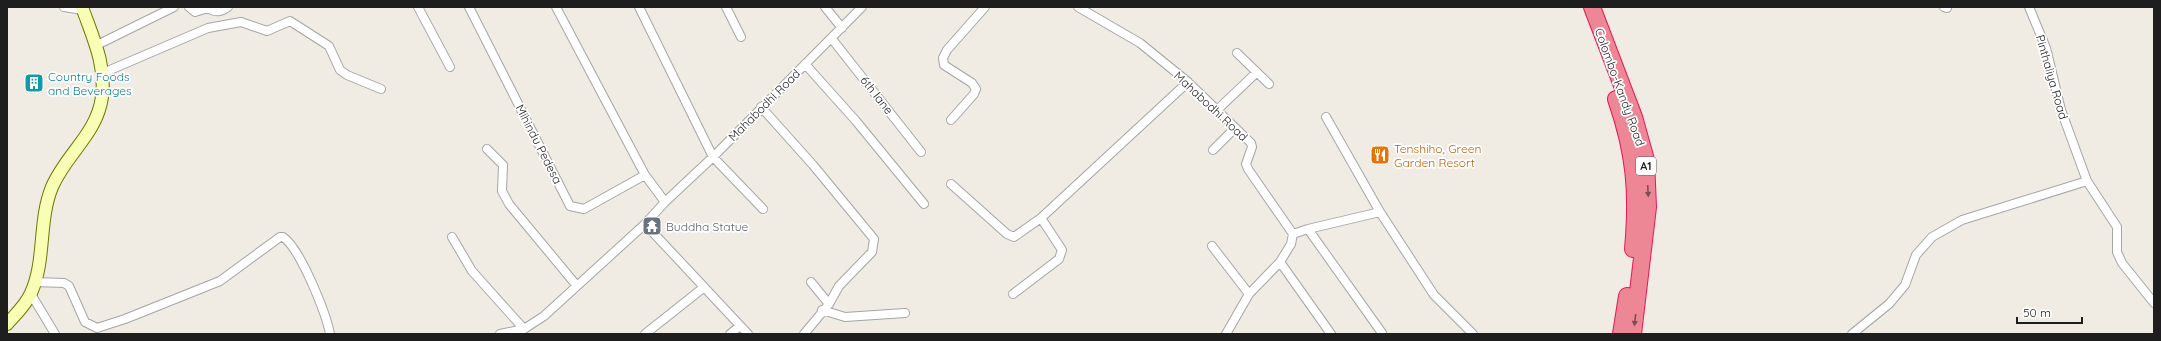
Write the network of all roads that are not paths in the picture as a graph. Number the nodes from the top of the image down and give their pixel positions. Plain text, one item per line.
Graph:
1 (64, 7) edge
2 (174, 7) edge
3 (189, 7) edge
4 (228, 7) edge
5 (418, 7) edge
6 (468, 7) edge
7 (556, 7) edge
8 (639, 7) edge
9 (726, 7) edge
10 (825, 7) edge
11 (862, 7) edge
12 (985, 7) edge
13 (1078, 7) edge
14 (1580, 7) edge
15 (1592, 7) edge
16 (2029, 7) edge
17 (83, 9) edge
18 (842, 28) junction
19 (741, 37) dead end
20 (832, 38) junction
21 (97, 45) junction
22 (1237, 53) dead end
23 (805, 64) junction
24 (450, 67) dead end
25 (1257, 72) junction
26 (104, 73) junction
27 (1188, 82) junction
28 (1269, 84) dead end
29 (381, 88) dead end
30 (761, 106) junction
31 (1217, 110) junction
32 (1326, 117) dead end
33 (951, 120) dead end
34 (1235, 128) junction
35 (486, 149) dead end
36 (1213, 150) dead end
37 (921, 152) dead end
38 (714, 157) junction
39 (645, 176) junction
40 (2087, 181) junction
41 (951, 184) dead end
42 (664, 202) junction
43 (924, 204) dead end
44 (763, 209) dead end
45 (1380, 212) junction
46 (1041, 218) junction
47 (645, 224) junction
48 (1308, 229) junction
49 (1293, 234) junction
50 (452, 237) dead end
51 (1212, 246) dead end
52 (1280, 262) junction
53 (35, 282) junction
54 (811, 282) dead end
55 (577, 286) junction
56 (703, 288) junction
57 (31, 294) junction
58 (1013, 294) dead end
59 (1249, 294) junction
60 (2154, 303) edge
61 (829, 304) junction
62 (822, 310) junction
63 (905, 313) dead end
64 (7, 324) edge
65 (740, 326) junction
66 (524, 329) junction
67 (511, 333) edge
68 (55, 334) edge
69 (330, 334) edge
70 (500, 334) edge
71 (646, 334) edge
72 (730, 334) edge
73 (748, 334) edge
74 (804, 334) edge
75 (1226, 334) edge
76 (1331, 334) edge
77 (1382, 334) edge
78 (1473, 334) edge
79 (1622, 334) edge
80 (1633, 334) edge
81 (1852, 334) edge

1 - 17 street
2 - 21 street
3 - 4 street
5 - 24 street
6 - 39 street, Mihindu Pedesa
7 - 39 street
8 - 38 street
9 - 19 street
10 - 18 street
11 - 18 street, Mahabodhi Road
12 - 33 street
13 - 27 street, Mahabodhi Road
14 - 79 highway, Colombo-Kandy Road / A1
15 -> 80 highway, Colombo-Kandy Road / A1
16 - 40 street, Pinthaliya Road
17 - 21 street
18 - 20 street, Mahabodhi Road
20 - 23 street, Mahabodhi Road
20 - 37 street, 6th lane
21 - 26 street
22 - 25 street
23 - 30 street, Mahabodhi Road
23 - 43 street
25 - 28 street
25 - 31 street
26 - 29 street
26 - 53 street
27 - 31 street, Mahabodhi Road
27 - 46 street
30 - 38 street, Mahabodhi Road
30 - 61 street
31 - 34 street, Mahabodhi Road
32 - 45 street
34 - 36 street
34 - 49 street, Mahabodhi Road
35 - 55 street
38 - 42 street, Mahabodhi Road
38 - 44 street
39 - 42 street
40 - 60 street, Pinthaliya Road
40 - 81 street
41 - 46 street
42 - 47 street, Mahabodhi Road
45 - 48 street
45 - 78 street
46 - 58 street
47 - 55 street, Mahabodhi Road
47 - 56 street
48 - 49 street
48 - 77 street
49 - 52 street
50 - 66 street
51 - 59 street
52 - 59 street
52 - 76 street
53 - 57 street
53 - 69 street
54 - 61 street
55 - 66 street, Mahabodhi Road
56 - 65 street
56 - 71 street
57 - 64 street
57 - 68 street
59 - 75 street
61 - 62 street
62 - 63 street
62 - 74 street
65 - 72 street
65 - 73 street
66 - 67 street
67 - 70 street

